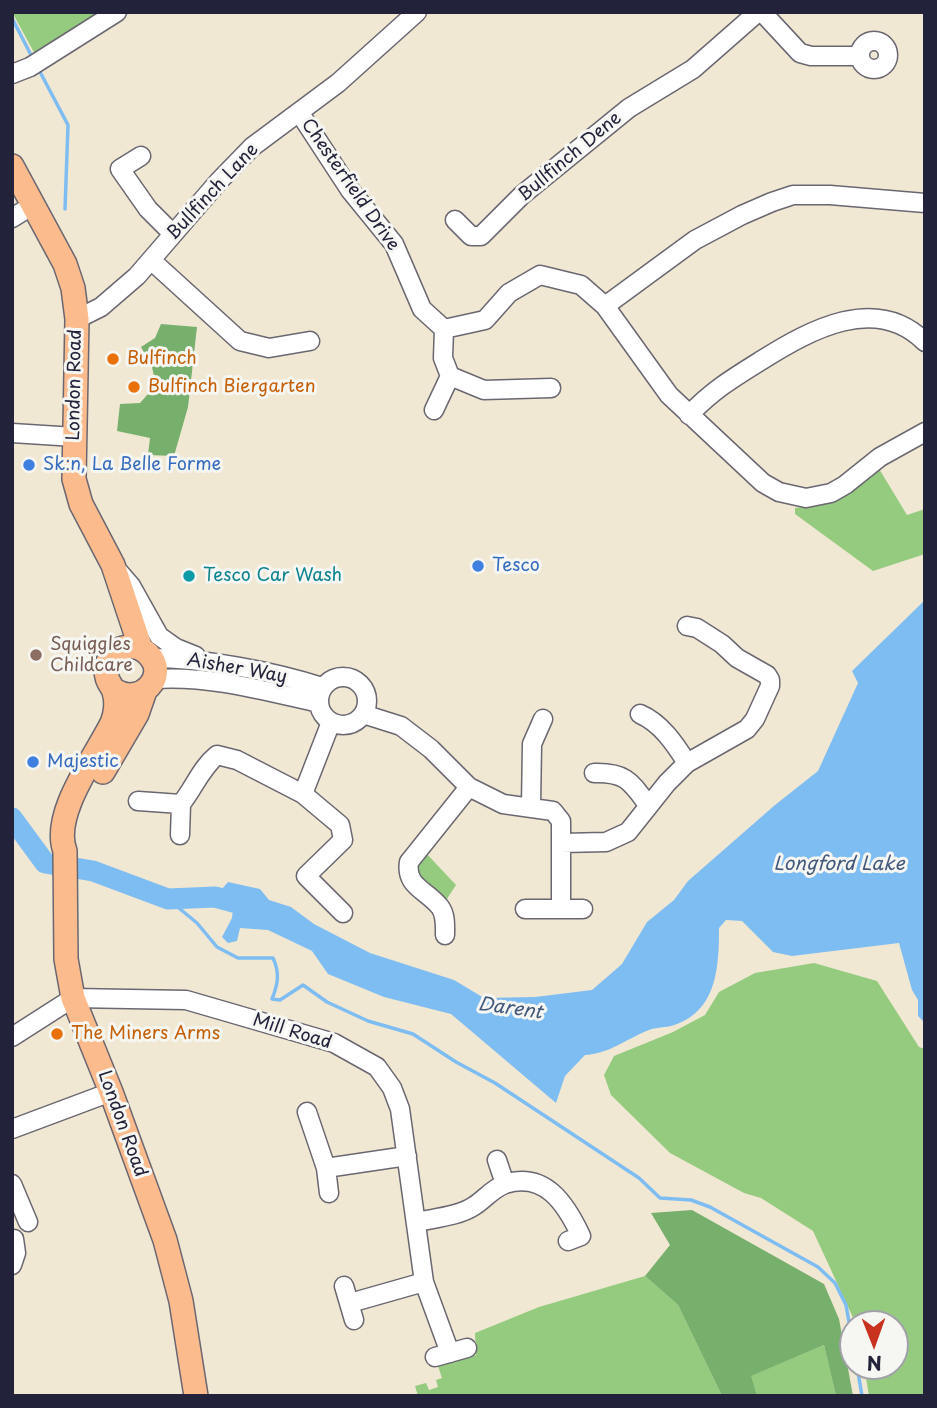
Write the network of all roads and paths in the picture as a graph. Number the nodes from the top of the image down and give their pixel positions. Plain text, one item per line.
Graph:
1 (117, 12) edge
2 (417, 12) edge
3 (760, 12) edge
4 (860, 56) dead end
5 (12, 74) edge
6 (299, 112) junction
7 (141, 156) dead end
8 (12, 166) edge
9 (925, 203) edge
10 (33, 205) junction
11 (12, 218) edge
12 (455, 220) dead end
13 (173, 234) junction
14 (152, 261) junction
15 (605, 306) junction
16 (77, 319) junction
17 (444, 329) junction
18 (310, 341) dead end
19 (925, 342) edge
20 (450, 376) junction
21 (551, 388) dead end
22 (434, 410) dead end
23 (689, 415) junction
24 (925, 432) edge
25 (12, 433) edge
26 (75, 437) junction
27 (113, 565) junction
28 (701, 626) dead end
29 (212, 663) junction
30 (142, 665) junction
31 (114, 690) junction
32 (321, 695) junction
33 (363, 714) junction
34 (640, 714) dead end
35 (543, 719) dead end
36 (331, 722) junction
37 (687, 764) junction
38 (594, 773) dead end
39 (469, 787) junction
40 (303, 794) junction
41 (138, 801) dead end
42 (181, 804) junction
43 (648, 806) junction
44 (531, 807) junction
45 (180, 835) dead end
46 (562, 843) junction
47 (65, 853) junction
48 (561, 908) junction
49 (525, 909) dead end
50 (583, 909) dead end
51 (343, 913) dead end
52 (445, 935) dead end
53 (73, 998) junction
54 (12, 1037) edge
55 (111, 1092) junction
56 (307, 1112) dead end
57 (12, 1129) edge
58 (407, 1156) junction
59 (497, 1160) dead end
60 (326, 1168) junction
61 (12, 1184) edge
62 (505, 1184) junction
63 (329, 1193) dead end
64 (29, 1222) dead end
65 (417, 1222) junction
66 (582, 1236) dead end
67 (14, 1239) dead end
68 (12, 1265) edge
69 (424, 1282) junction
70 (344, 1286) dead end
71 (451, 1353) dead end
72 (196, 1396) edge

1 - 5 street
2 - 6 street, Bullfinch Lane
3 - 4 street
3 - 12 street, Bullfinch Dene
6 - 13 street, Bullfinch Lane
6 - 17 street, Chesterfield Drive
7 - 13 street
8 - 10 main road, London Road
9 - 15 street
10 - 11 street
10 - 16 main road, London Road
13 - 14 street, Bullfinch Lane
14 - 16 street, Bullfinch Lane
14 - 18 street
15 - 17 street
15 - 23 street
16 - 26 main road, London Road
17 - 20 street
19 - 23 street
20 - 21 street
20 - 22 street
23 - 24 street
25 - 26 street
26 - 27 main road, London Road
27 - 29 street
27 - 30 main road, London Road
28 - 37 street
29 - 30 street, Aisher Way
29 - 32 street, Aisher Way
30 - 31 main road
30 - 31 main road, London Road
30 - 32 street, Aisher Way
30 - 47 main road, London Road
31 - 47 main road, London Road
32 - 33 street, Aisher Way
32 - 36 street
33 - 36 street
33 - 39 street
34 - 37 street
35 - 44 street
36 - 40 street
37 - 43 street
38 - 43 street
39 - 44 street
39 - 52 street
40 - 42 street
40 - 51 street
41 - 42 street
42 - 45 street
43 - 46 street
44 - 46 street
46 - 48 street
47 - 53 main road, London Road
48 - 49 street
48 - 50 street
53 - 54 street
53 - 55 main road, London Road
53 - 58 street, Mill Road
55 - 57 street
55 - 72 main road, London Road
56 - 60 street
58 - 60 street
58 - 65 street, Mill Road
59 - 62 street
60 - 63 street
61 - 64 street
62 - 65 street
62 - 66 street
65 - 69 street, Mill Road
67 - 68 street
69 - 70 street
69 - 71 street, Mill Road

